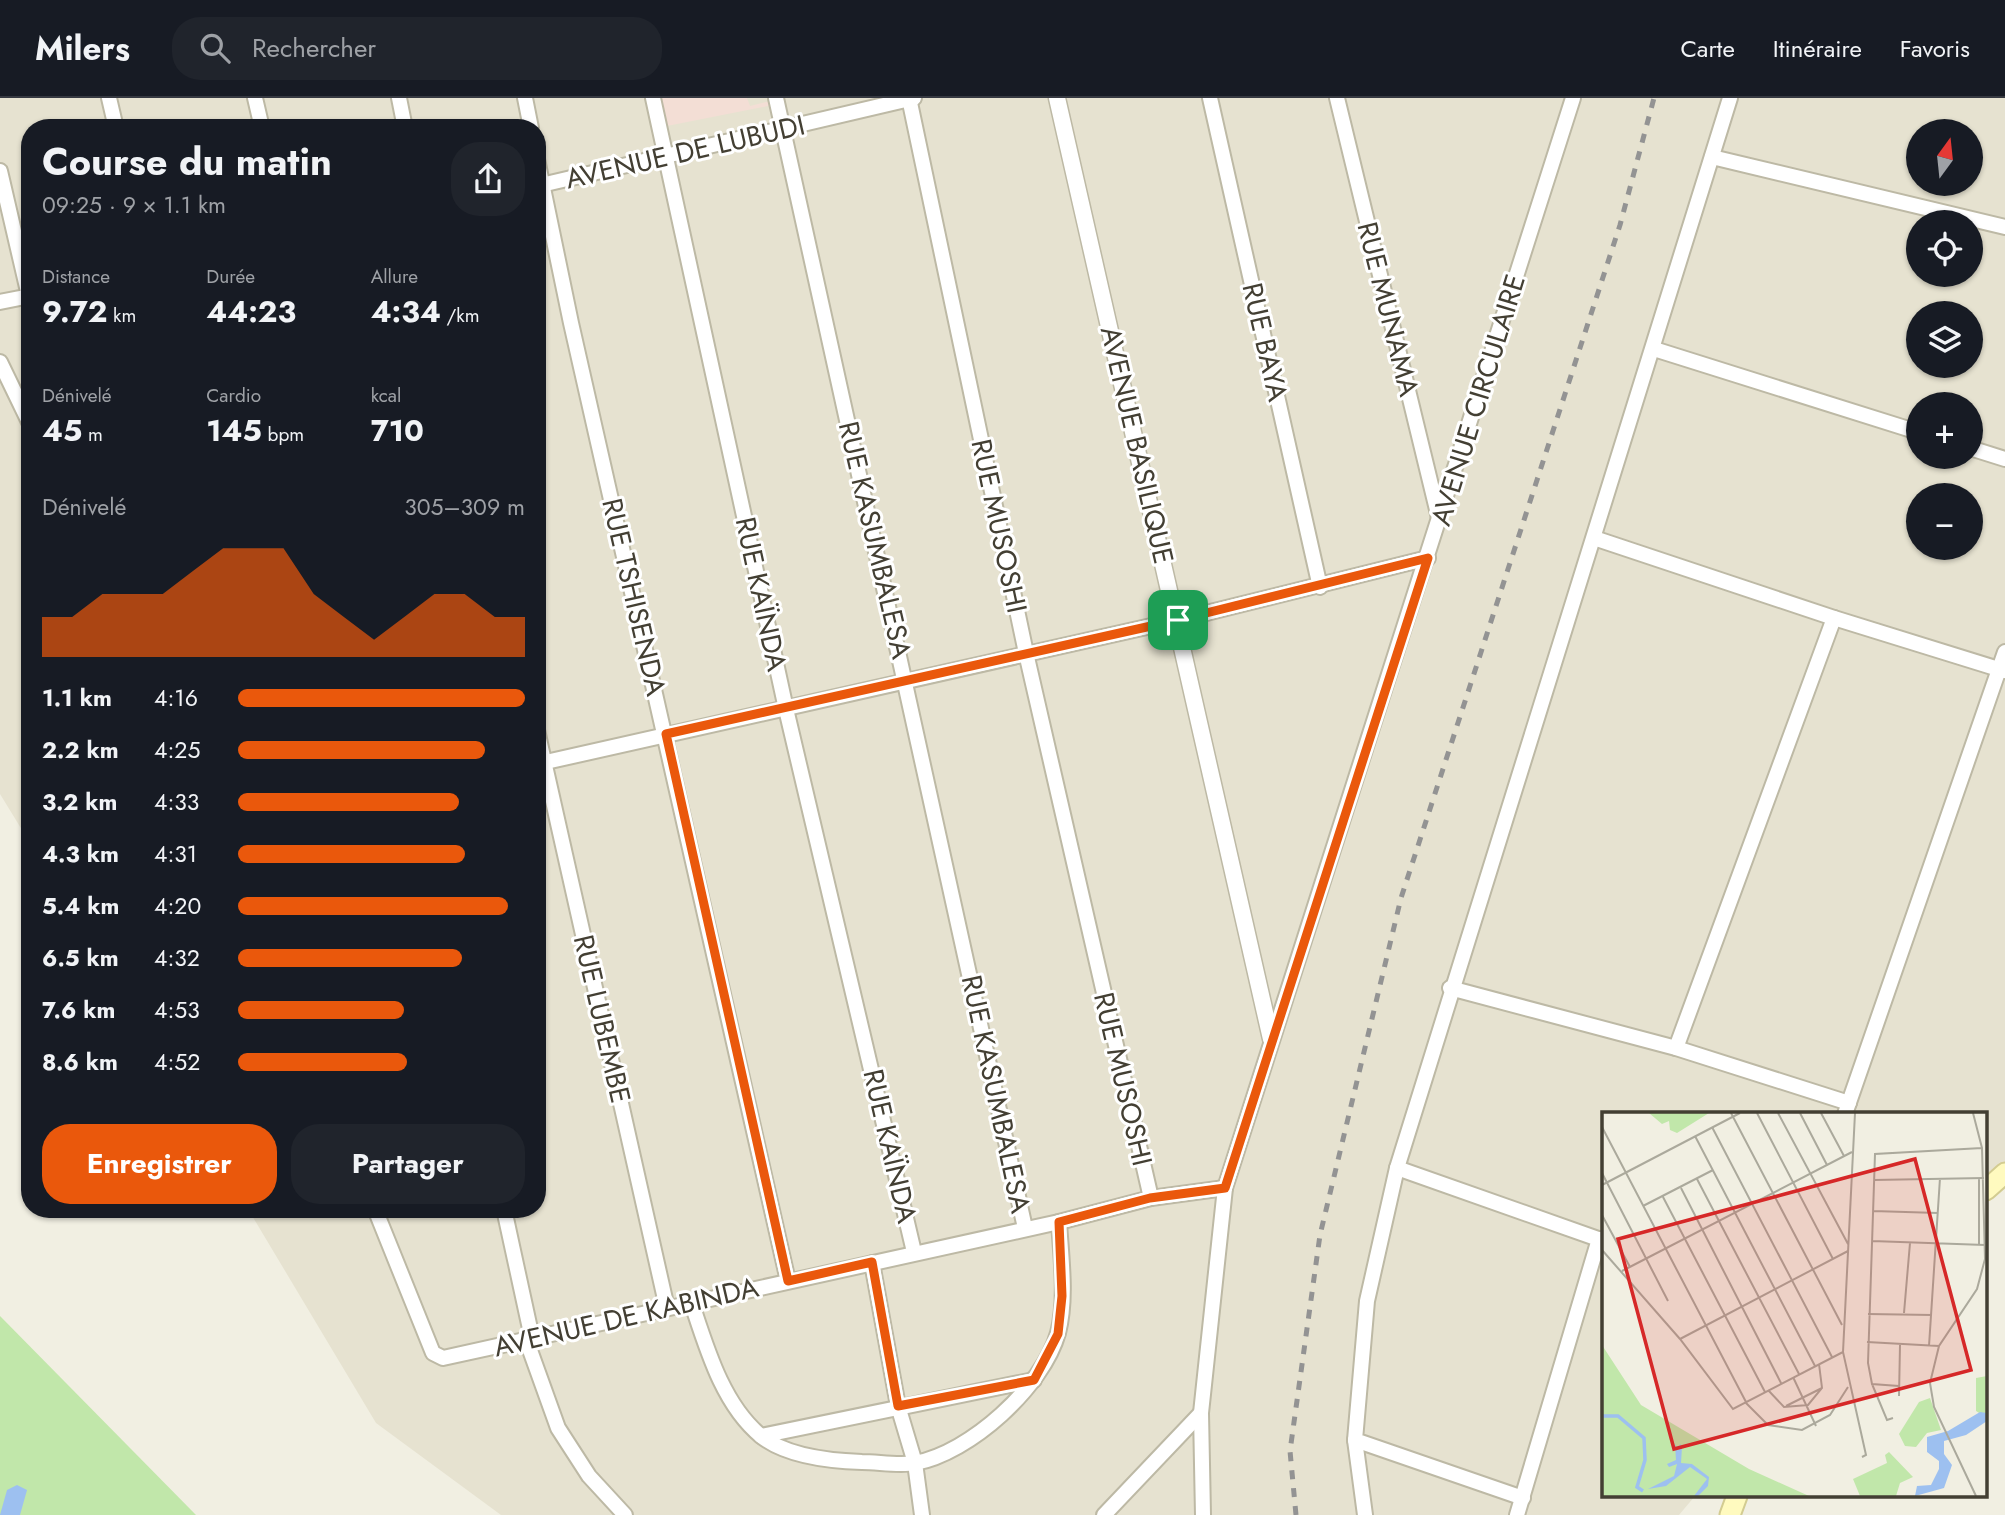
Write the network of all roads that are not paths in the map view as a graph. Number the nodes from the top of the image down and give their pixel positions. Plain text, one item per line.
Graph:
1 (109, 98) edge
2 (256, 98) edge
3 (399, 98) edge
4 (525, 98) edge
5 (653, 98) edge
6 (776, 98) edge
7 (911, 98) edge
8 (1057, 98) edge
9 (1210, 98) edge
10 (1337, 98) edge
11 (1573, 98) edge
12 (1730, 98) edge
13 (114, 119) edge
14 (260, 119) edge
15 (403, 119) edge
16 (529, 119) edge
17 (783, 129) junction
18 (665, 154) junction
19 (1712, 157) junction
20 (0, 171) edge
21 (546, 184) edge
22 (546, 212) edge
23 (2005, 227) edge
24 (21, 262) edge
25 (21, 298) edge
26 (0, 302) edge
27 (1654, 348) junction
28 (0, 362) edge
29 (21, 405) edge
30 (1906, 428) edge
31 (1983, 452) edge
32 (2005, 459) edge
33 (1439, 520) junction
34 (1594, 538) junction
35 (1428, 558) junction
36 (1320, 587) junction
37 (1834, 618) junction
38 (1178, 620) junction
39 (2005, 652) edge
40 (1026, 653) junction
41 (2002, 670) edge
42 (907, 682) junction
43 (786, 709) junction
44 (666, 734) junction
45 (546, 762) edge
46 (546, 785) edge
47 (1450, 988) junction
48 (1271, 1039) junction
49 (1676, 1048) junction
50 (1847, 1108) edge
51 (1397, 1168) junction
52 (2005, 1174) edge
53 (1225, 1188) junction
54 (1988, 1188) edge
55 (1150, 1198) junction
56 (379, 1218) edge
57 (506, 1218) edge
58 (1059, 1222) junction
59 (1025, 1228) junction
60 (1601, 1240) edge
61 (915, 1252) junction
62 (872, 1262) junction
63 (788, 1281) junction
64 (691, 1301) junction
65 (667, 1308) junction
66 (529, 1339) junction
67 (1034, 1380) junction
68 (898, 1406) junction
69 (1201, 1413) junction
70 (761, 1436) junction
71 (1355, 1440) junction
72 (915, 1463) junction
73 (1522, 1498) junction
74 (1736, 1498) edge
75 (625, 1515) edge
76 (922, 1515) edge
77 (1104, 1515) edge
78 (1203, 1515) edge
79 (1365, 1515) edge
80 (1517, 1515) edge
81 (1730, 1515) edge

1 - 13 street
2 - 14 street
3 - 15 street
4 - 16 street
5 - 18 street, RUE KAÏNDA
6 - 17 street, RUE KASUMBALESA
7 - 17 street, AVENUE DE LUBUDI
7 - 40 street, RUE MUSOSHI
8 - 38 street, AVENUE BASILIQUE
9 - 36 street, RUE BAYA
10 - 33 street, RUE MUNAMA
11 - 33 street, AVENUE CIRCULAIRE
12 - 19 street
17 - 18 street, AVENUE DE LUBUDI
17 - 42 street, RUE KASUMBALESA
18 - 21 street, AVENUE DE LUBUDI
18 - 43 street, RUE KAÏNDA
19 - 23 street
19 - 27 street
20 - 24 street
22 - 44 street, RUE TSHISENDA
25 - 26 street
27 - 30 street
27 - 34 street
28 - 29 street
31 - 32 street
33 - 35 street, AVENUE CIRCULAIRE
34 - 37 street
34 - 47 street
35 - 36 street
35 - 48 street, AVENUE CIRCULAIRE
36 - 38 street
37 - 41 street
37 - 49 street
38 - 40 street
38 - 48 street, AVENUE BASILIQUE
39 - 41 street
40 - 42 street
40 - 55 street, RUE MUSOSHI
41 - 50 street
42 - 43 street
42 - 59 street, RUE KASUMBALESA
43 - 44 street
43 - 61 street, RUE KAÏNDA
44 - 45 street
44 - 63 street, RUE TSHISENDA
46 - 65 street, RUE LUBEMBE
47 - 49 street
47 - 51 street
48 - 53 street, AVENUE CIRCULAIRE
49 - 50 street
51 - 60 street
51 - 71 street
52 - 54 main road
53 - 55 street, AVENUE DE KABINDA
53 - 69 street, AVENUE CIRCULAIRE
55 - 58 street, AVENUE DE KABINDA
56 - 66 street, AVENUE DE KABINDA
57 - 66 street
58 - 59 street, AVENUE DE KABINDA
58 - 67 street
59 - 61 street, AVENUE DE KABINDA
60 - 73 street
61 - 62 street, AVENUE DE KABINDA
62 - 63 street, AVENUE DE KABINDA
62 - 68 street
63 - 64 street, AVENUE DE KABINDA
64 - 65 street, AVENUE DE KABINDA
64 - 70 street
65 - 66 street, AVENUE DE KABINDA
66 - 75 street
67 - 68 street
67 - 72 street
68 - 70 street
68 - 72 street
69 - 77 street
69 - 78 street, AVENUE CIRCULAIRE
70 - 72 street
71 - 73 street
71 - 79 street
72 - 76 street
73 - 80 street
74 - 81 main road

